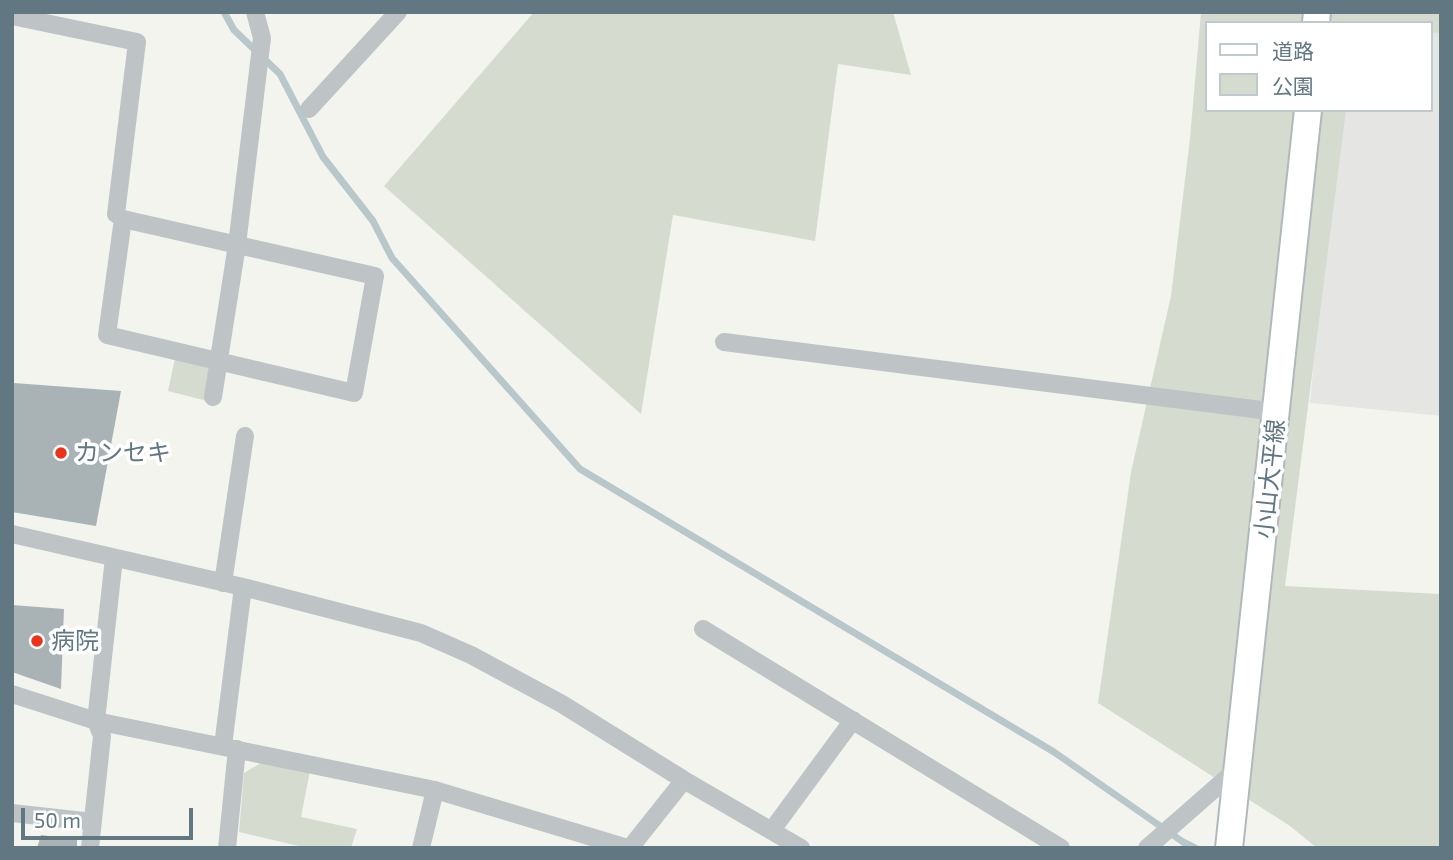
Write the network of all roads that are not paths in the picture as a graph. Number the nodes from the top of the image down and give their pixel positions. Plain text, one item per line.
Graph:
1 (255, 12) edge
2 (398, 12) edge
3 (12, 16) edge
4 (309, 109) dead end
5 (1308, 112) edge
6 (123, 219) junction
7 (237, 245) junction
8 (724, 342) dead end
9 (219, 362) junction
10 (213, 397) dead end
11 (1277, 412) junction
12 (245, 436) dead end
13 (12, 534) edge
14 (114, 558) junction
15 (223, 583) junction
16 (243, 587) junction
17 (703, 629) dead end
18 (12, 694) edge
19 (853, 720) junction
20 (96, 721) junction
21 (230, 747) junction
22 (1237, 769) junction
23 (684, 780) junction
24 (435, 790) junction
25 (12, 813) edge
26 (93, 822) junction
27 (772, 830) junction
28 (90, 848) edge
29 (227, 848) edge
30 (421, 848) edge
31 (629, 848) edge
32 (801, 848) edge
33 (1061, 848) edge
34 (1147, 848) edge
35 (1230, 848) edge

1 - 7 street
2 - 4 street
3 - 6 street
5 - 11 main road, 小山大平線
6 - 7 street
6 - 9 street
7 - 9 street
7 - 9 street
8 - 11 street
9 - 10 street
11 - 22 main road, 小山大平線
12 - 15 street
13 - 14 street
14 - 15 street
14 - 20 street
15 - 16 street
16 - 21 street
16 - 23 street
17 - 19 street
18 - 20 street
19 - 27 street
19 - 33 street
20 - 21 street
20 - 26 street
21 - 24 street
21 - 29 street
22 - 34 street
22 - 35 main road, 小山大平線
23 - 27 street
23 - 31 street
24 - 30 street
24 - 31 street
25 - 26 street
26 - 28 street
27 - 32 street

